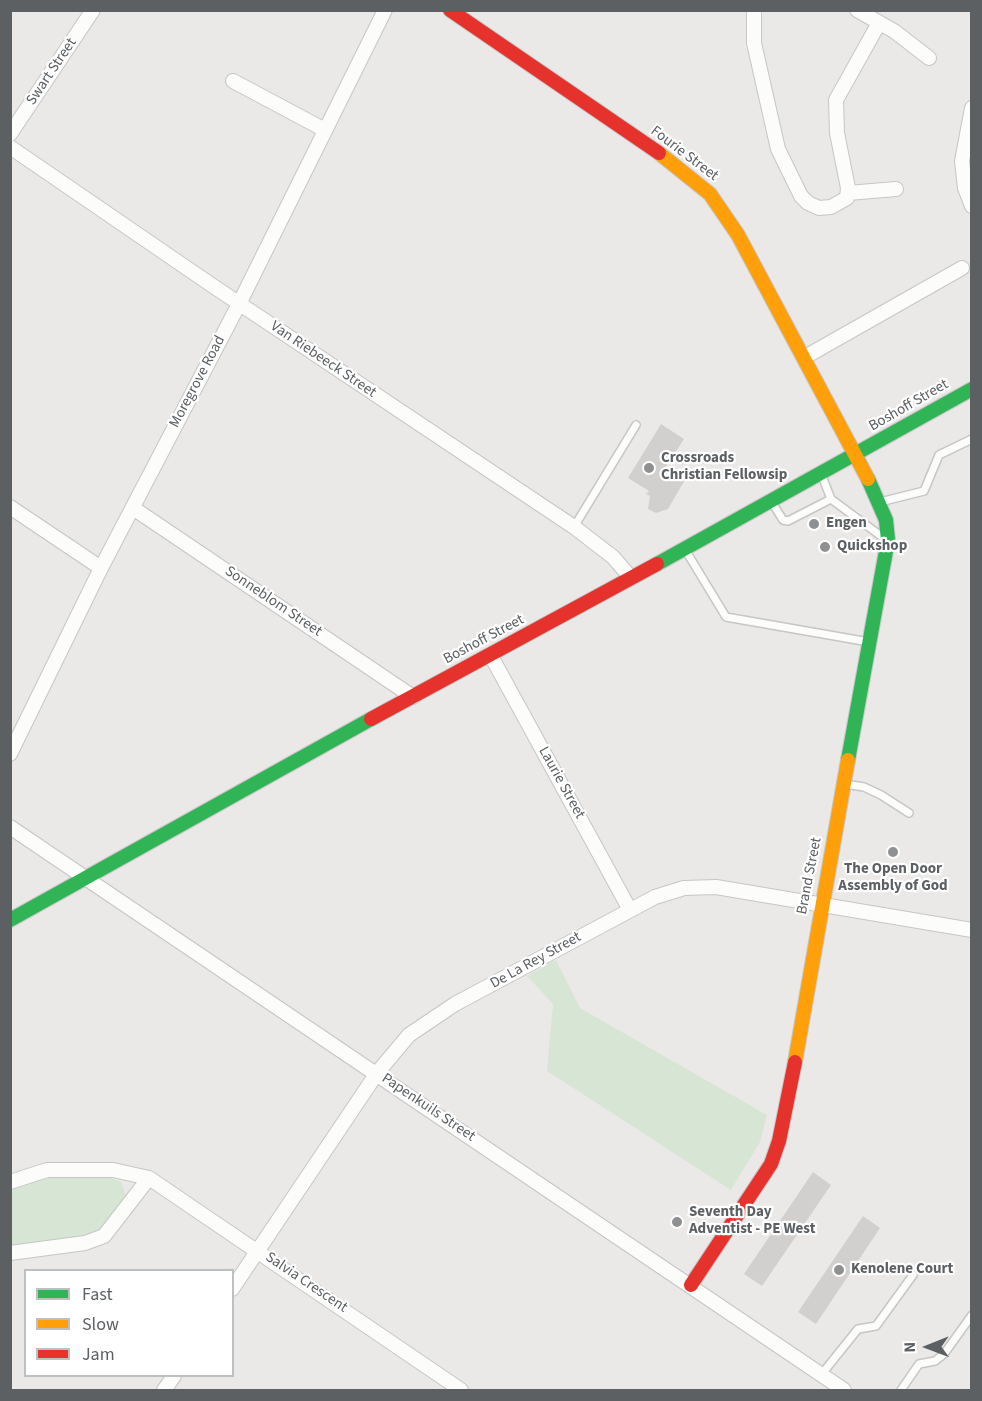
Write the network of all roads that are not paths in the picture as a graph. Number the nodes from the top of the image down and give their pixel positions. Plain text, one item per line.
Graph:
1 (93, 10) edge
2 (385, 10) edge
3 (450, 10) edge
4 (754, 10) edge
5 (857, 10) edge
6 (879, 22) junction
7 (930, 58) dead end
8 (233, 81) dead end
9 (972, 108) edge
10 (325, 130) junction
11 (10, 134) edge
12 (12, 152) edge
13 (896, 189) dead end
14 (848, 193) junction
15 (972, 206) edge
16 (962, 268) dead end
17 (239, 304) junction
18 (805, 357) junction
19 (972, 389) edge
20 (636, 425) dead end
21 (972, 439) edge
22 (857, 455) junction
23 (821, 474) junction
24 (831, 499) junction
25 (771, 501) junction
26 (880, 502) junction
27 (10, 507) edge
28 (133, 508) junction
29 (574, 527) junction
30 (888, 540) junction
31 (685, 548) junction
32 (101, 568) junction
33 (631, 579) junction
34 (871, 642) junction
35 (491, 656) junction
36 (413, 697) junction
37 (10, 754) edge
38 (844, 784) junction
39 (909, 813) dead end
40 (10, 827) edge
41 (87, 877) junction
42 (821, 904) junction
43 (630, 909) junction
44 (10, 920) edge
45 (972, 930) edge
46 (377, 1073) junction
47 (148, 1178) junction
48 (10, 1182) edge
49 (258, 1251) junction
50 (10, 1253) edge
51 (913, 1275) dead end
52 (691, 1285) junction
53 (234, 1286) edge
54 (972, 1315) edge
55 (821, 1375) junction
56 (173, 1377) edge
57 (164, 1390) edge
58 (461, 1390) edge
59 (844, 1390) edge
60 (901, 1390) edge

1 - 11 street, Swart Street
2 - 10 street, Moregrove Road
3 - 18 street, Fourie Street
4 - 14 street
5 - 6 street
6 - 7 street
6 - 14 street
8 - 10 street
9 - 15 street
10 - 17 street, Moregrove Road
12 - 17 street, Van Riebeeck Street
13 - 14 street
16 - 18 street
17 - 28 street, Moregrove Road
17 - 29 street, Van Riebeeck Street
18 - 22 street, Fourie Street
19 - 22 street, Boshoff Street
20 - 29 lane
21 - 26 lane
22 - 23 street, Boshoff Street
22 - 26 street, Brand Street
23 - 24 lane
23 - 25 street, Boshoff Street
24 - 25 lane
24 - 30 lane
25 - 31 street, Boshoff Street
26 - 30 street, Brand Street
27 - 32 street
28 - 32 street, Moregrove Road
28 - 36 street, Sonneblom Street
29 - 33 street, Van Riebeeck Street
30 - 34 street, Brand Street
31 - 33 street, Boshoff Street
31 - 34 lane
32 - 37 street, Moregrove Road
33 - 35 street, Boshoff Street
34 - 38 street, Brand Street
35 - 36 street, Boshoff Street
35 - 43 street, Laurie Street
36 - 41 street, Boshoff Street
38 - 39 lane
38 - 42 street, Brand Street
40 - 41 street, Papenkuils Street
41 - 44 street, Boshoff Street
41 - 46 street, Papenkuils Street
42 - 43 street, De La Rey Street
42 - 45 street, De La Rey Street
42 - 52 street, Brand Street
43 - 46 street, De La Rey Street
46 - 49 street, De La Rey Street
46 - 52 street, Papenkuils Street
47 - 48 street, Salvia Crescent
47 - 49 street, Salvia Crescent
47 - 50 street
49 - 53 street, De La Rey Street
49 - 58 street, Salvia Crescent
51 - 55 lane
52 - 55 street, Papenkuils Street
54 - 60 lane
55 - 59 street, Papenkuils Street
56 - 57 street

